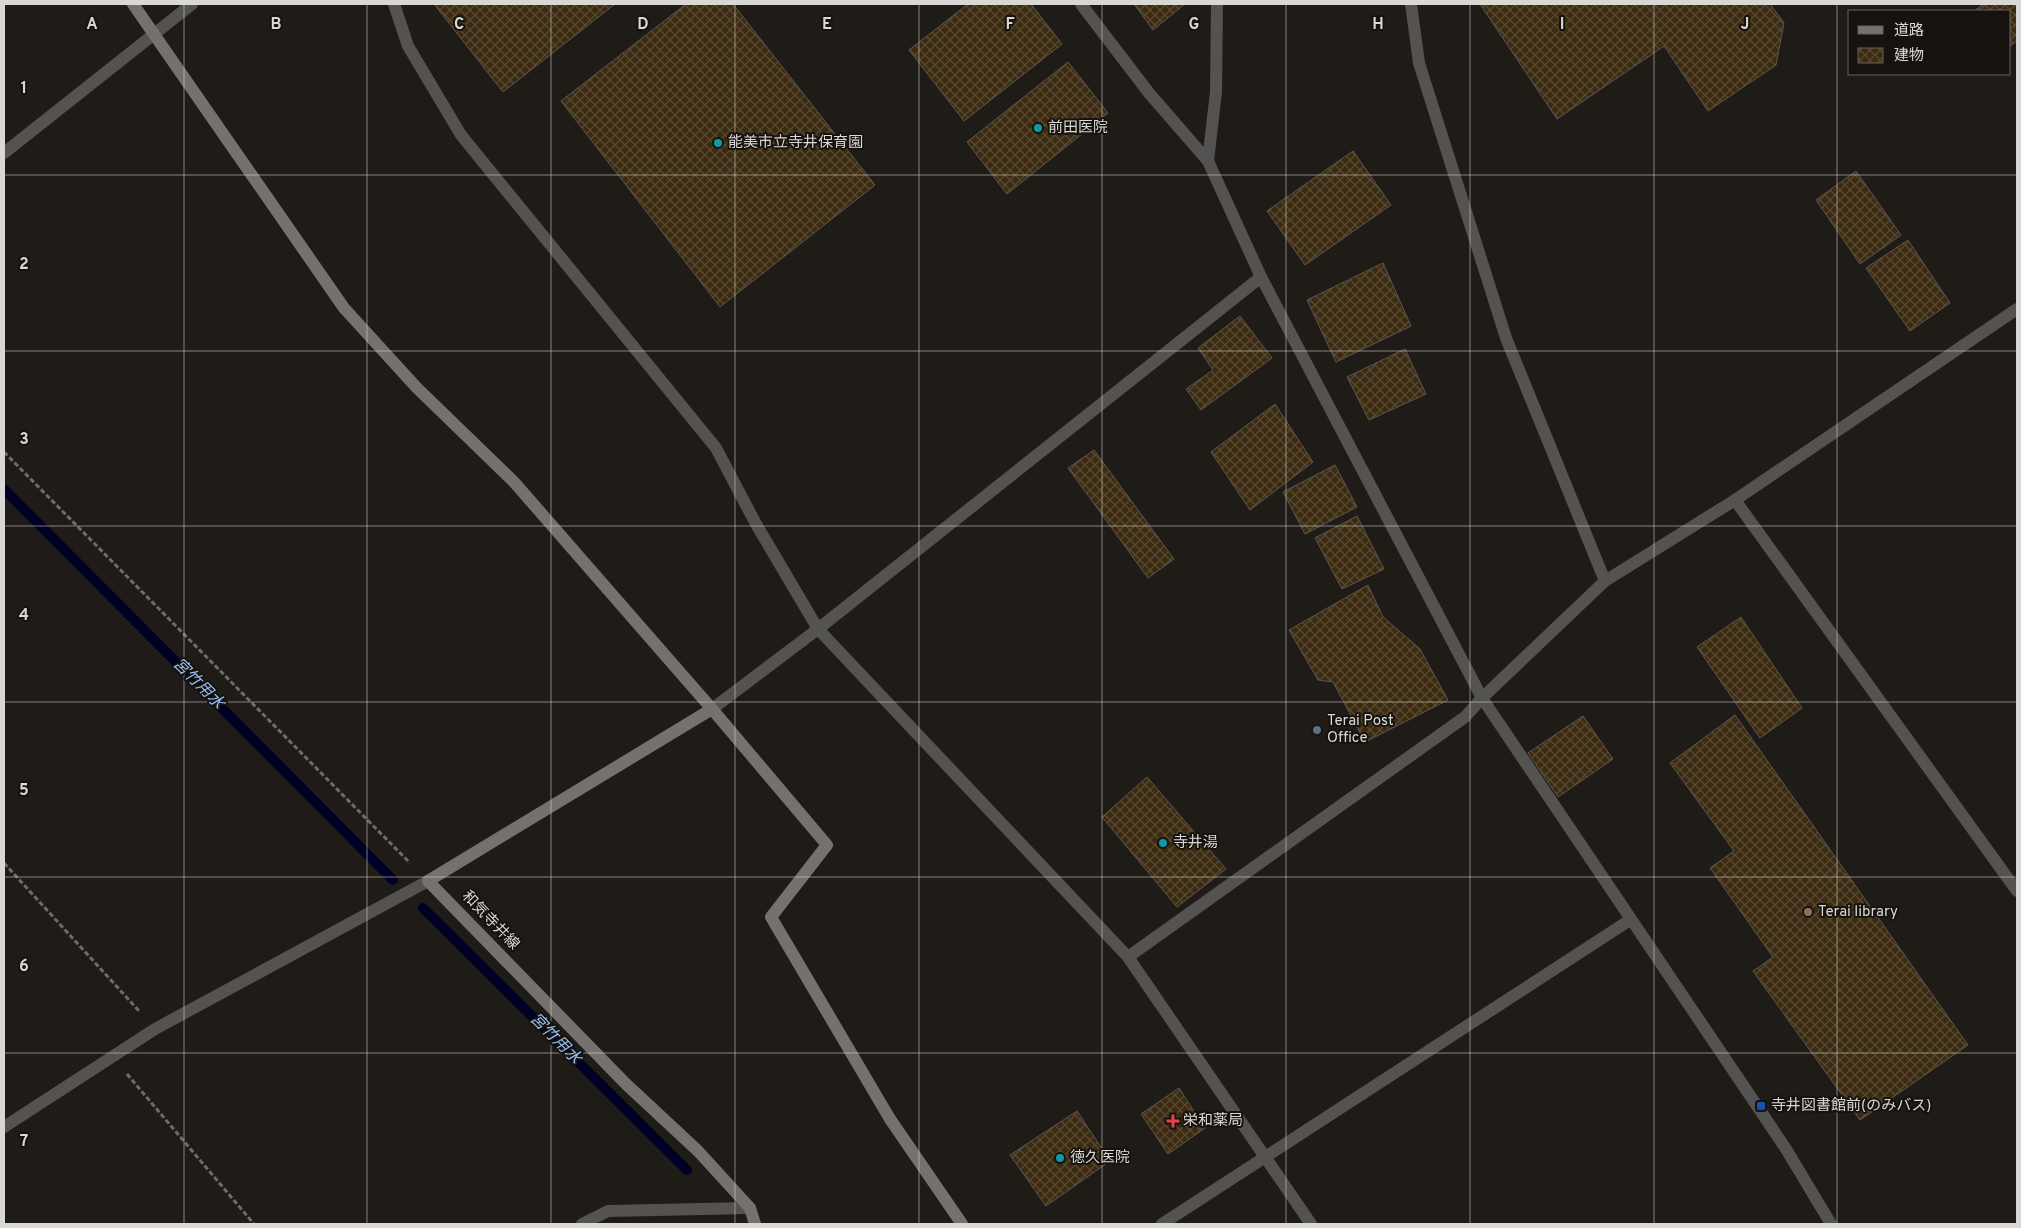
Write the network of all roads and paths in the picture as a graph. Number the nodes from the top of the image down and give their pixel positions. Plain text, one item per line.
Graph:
1 (133, 4) edge
2 (192, 4) edge
3 (394, 4) edge
4 (1081, 4) edge
5 (1217, 4) edge
6 (1411, 4) edge
7 (154, 33) junction
8 (4, 153) edge
9 (1208, 161) junction
10 (1260, 277) junction
11 (2017, 309) edge
12 (4, 452) edge
13 (1735, 500) junction
14 (1605, 580) junction
15 (818, 629) junction
16 (1482, 698) junction
17 (712, 709) junction
18 (4, 863) edge
19 (428, 881) junction
20 (2017, 891) edge
21 (1630, 920) junction
22 (1128, 957) junction
23 (155, 1029) junction
24 (112, 1056) junction
25 (4, 1127) edge
26 (1265, 1156) junction
27 (750, 1208) junction
28 (254, 1224) edge
29 (582, 1224) edge
30 (755, 1224) edge
31 (962, 1224) edge
32 (1162, 1224) edge
33 (1310, 1224) edge
34 (1830, 1224) edge

1 - 7 main road
2 - 7 street
3 - 15 street
4 - 9 street
5 - 9 street
6 - 14 street
7 - 8 street
7 - 17 main road
9 - 10 street
10 - 15 street
10 - 16 street
11 - 13 street
12 - 19 path
13 - 14 street
13 - 20 street
14 - 16 street
15 - 17 street
15 - 22 street
16 - 21 street
16 - 22 street
17 - 19 main road
17 - 31 main road
18 - 23 path
19 - 23 street
19 - 27 main road, 和気寺井線
21 - 26 street
21 - 34 street
22 - 26 street
23 - 24 street
24 - 25 street
24 - 28 path
26 - 32 street
26 - 33 street
27 - 29 street
27 - 30 main road, 和気寺井線

